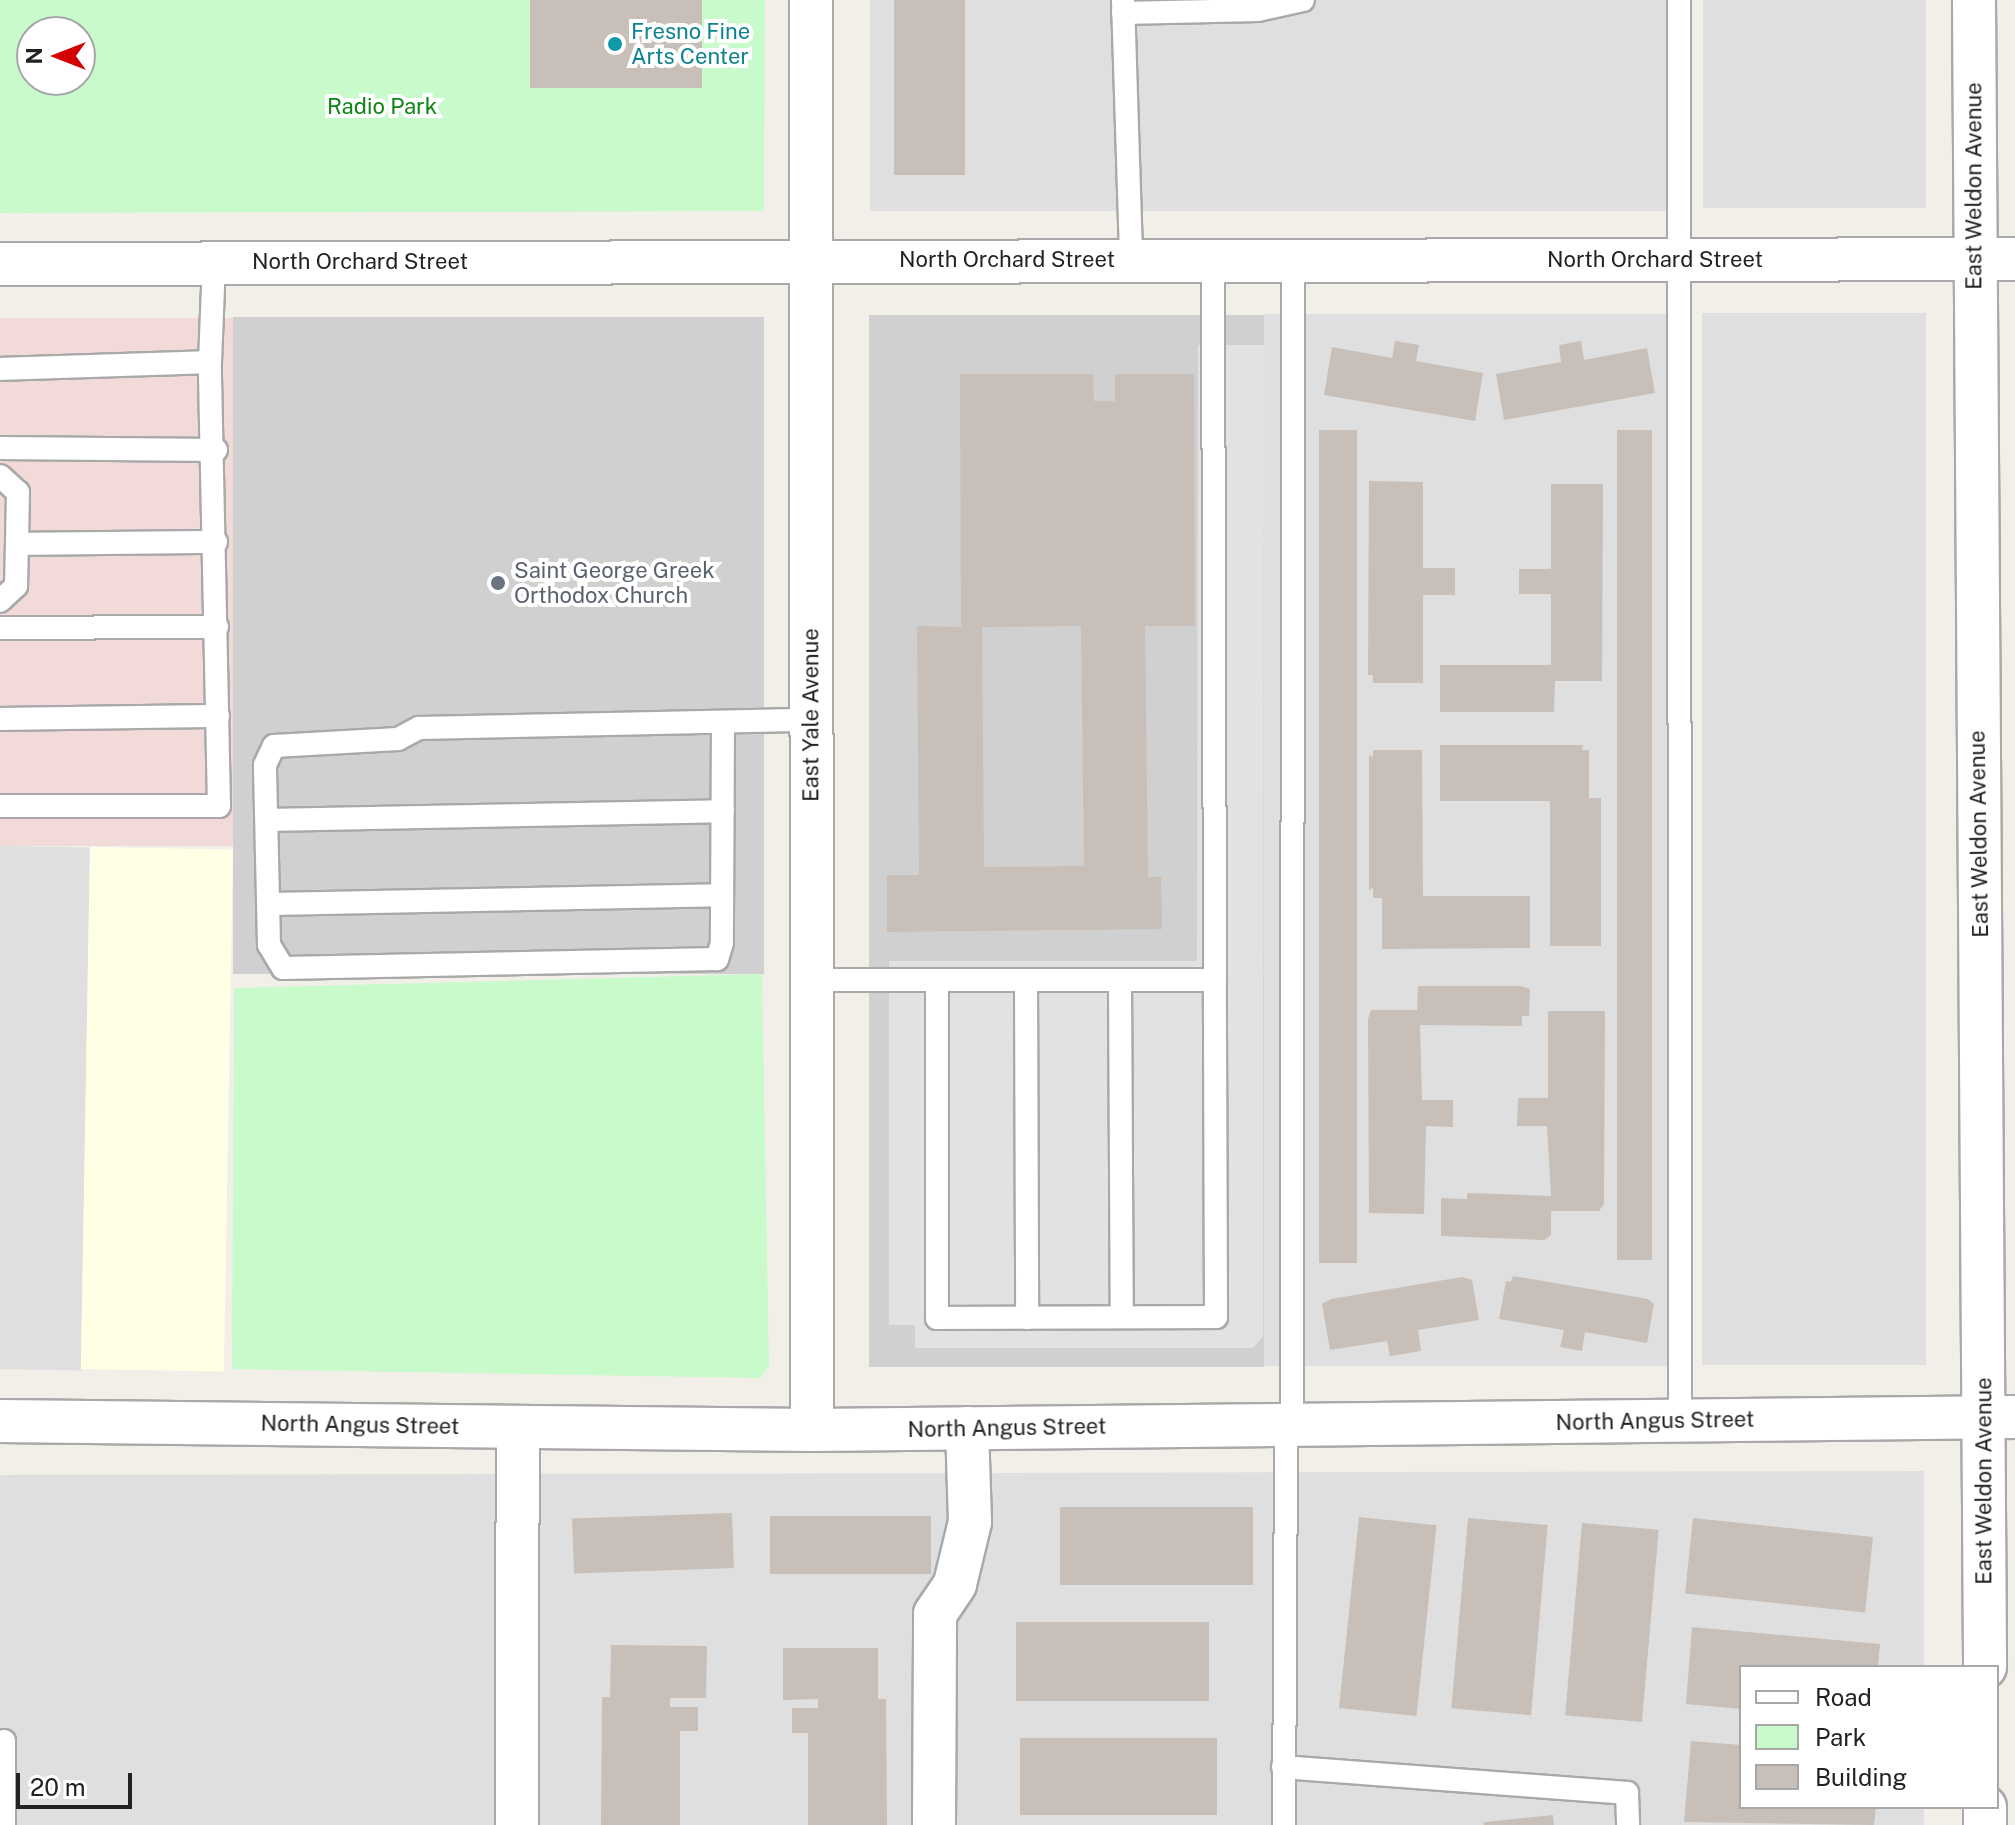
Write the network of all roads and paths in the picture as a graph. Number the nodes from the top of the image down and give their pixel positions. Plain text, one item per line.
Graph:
1 (811, 0) edge
2 (1303, 0) edge
3 (1679, 0) edge
4 (1974, 0) edge
5 (1123, 6) edge
6 (2015, 259) edge
7 (810, 260) junction
8 (1131, 260) junction
9 (1213, 260) junction
10 (1293, 260) junction
11 (1678, 260) junction
12 (1974, 260) junction
13 (214, 263) junction
14 (0, 264) edge
15 (210, 362) junction
16 (0, 369) edge
17 (0, 448) edge
18 (216, 450) junction
19 (0, 476) edge
20 (216, 542) junction
21 (17, 544) junction
22 (0, 601) edge
23 (217, 627) junction
24 (0, 628) edge
25 (218, 716) junction
26 (0, 719) edge
27 (811, 720) junction
28 (723, 725) junction
29 (0, 806) edge
30 (723, 811) junction
31 (267, 820) junction
32 (722, 895) junction
33 (269, 904) junction
34 (811, 980) junction
35 (937, 980) junction
36 (1026, 980) junction
37 (1120, 980) junction
38 (1215, 980) junction
39 (1122, 1317) junction
40 (1027, 1318) junction
41 (2000, 1418) edge
42 (0, 1421) edge
43 (1680, 1421) junction
44 (1289, 1425) junction
45 (518, 1427) junction
46 (967, 1428) junction
47 (812, 1430) junction
48 (1985, 1665) edge
49 (4, 1741) dead end
50 (1283, 1767) junction
51 (4, 1825) edge
52 (517, 1825) edge
53 (934, 1825) edge
54 (1284, 1825) edge
55 (1628, 1825) edge

1 - 7 street, East Yale Avenue
2 - 5 lane
3 - 11 lane
4 - 12 street, East Weldon Avenue
5 - 8 lane
6 - 12 street, North Orchard Street
7 - 8 street, North Orchard Street
7 - 13 street, North Orchard Street
7 - 27 street, East Yale Avenue
8 - 9 street, North Orchard Street
9 - 10 street, North Orchard Street
9 - 38 lane
10 - 11 street, North Orchard Street
10 - 44 lane
11 - 12 street, North Orchard Street
11 - 43 lane
12 - 41 street, East Weldon Avenue
13 - 14 street, North Orchard Street
13 - 15 lane
15 - 16 lane
15 - 18 lane
17 - 18 lane
18 - 20 lane
19 - 21 lane
20 - 21 lane
20 - 23 lane
21 - 22 lane
23 - 24 lane
23 - 25 lane
25 - 26 lane
25 - 29 lane
27 - 28 lane
27 - 34 street, East Yale Avenue
28 - 30 lane
28 - 31 lane
30 - 31 lane
30 - 32 lane
31 - 33 lane
32 - 33 lane
32 - 33 lane
34 - 35 lane
34 - 47 street, East Yale Avenue
35 - 36 lane
35 - 40 lane
36 - 37 lane
36 - 40 lane
37 - 38 lane
37 - 39 lane
38 - 39 lane
39 - 40 lane
41 - 43 street, North Angus Street
41 - 48 street, East Weldon Avenue
42 - 45 street, North Angus Street
43 - 44 street, North Angus Street
44 - 46 street, North Angus Street
44 - 50 lane
45 - 47 street, North Angus Street
45 - 52 street
46 - 47 street, North Angus Street
46 - 53 street
49 - 51 lane
50 - 54 lane
50 - 55 lane

